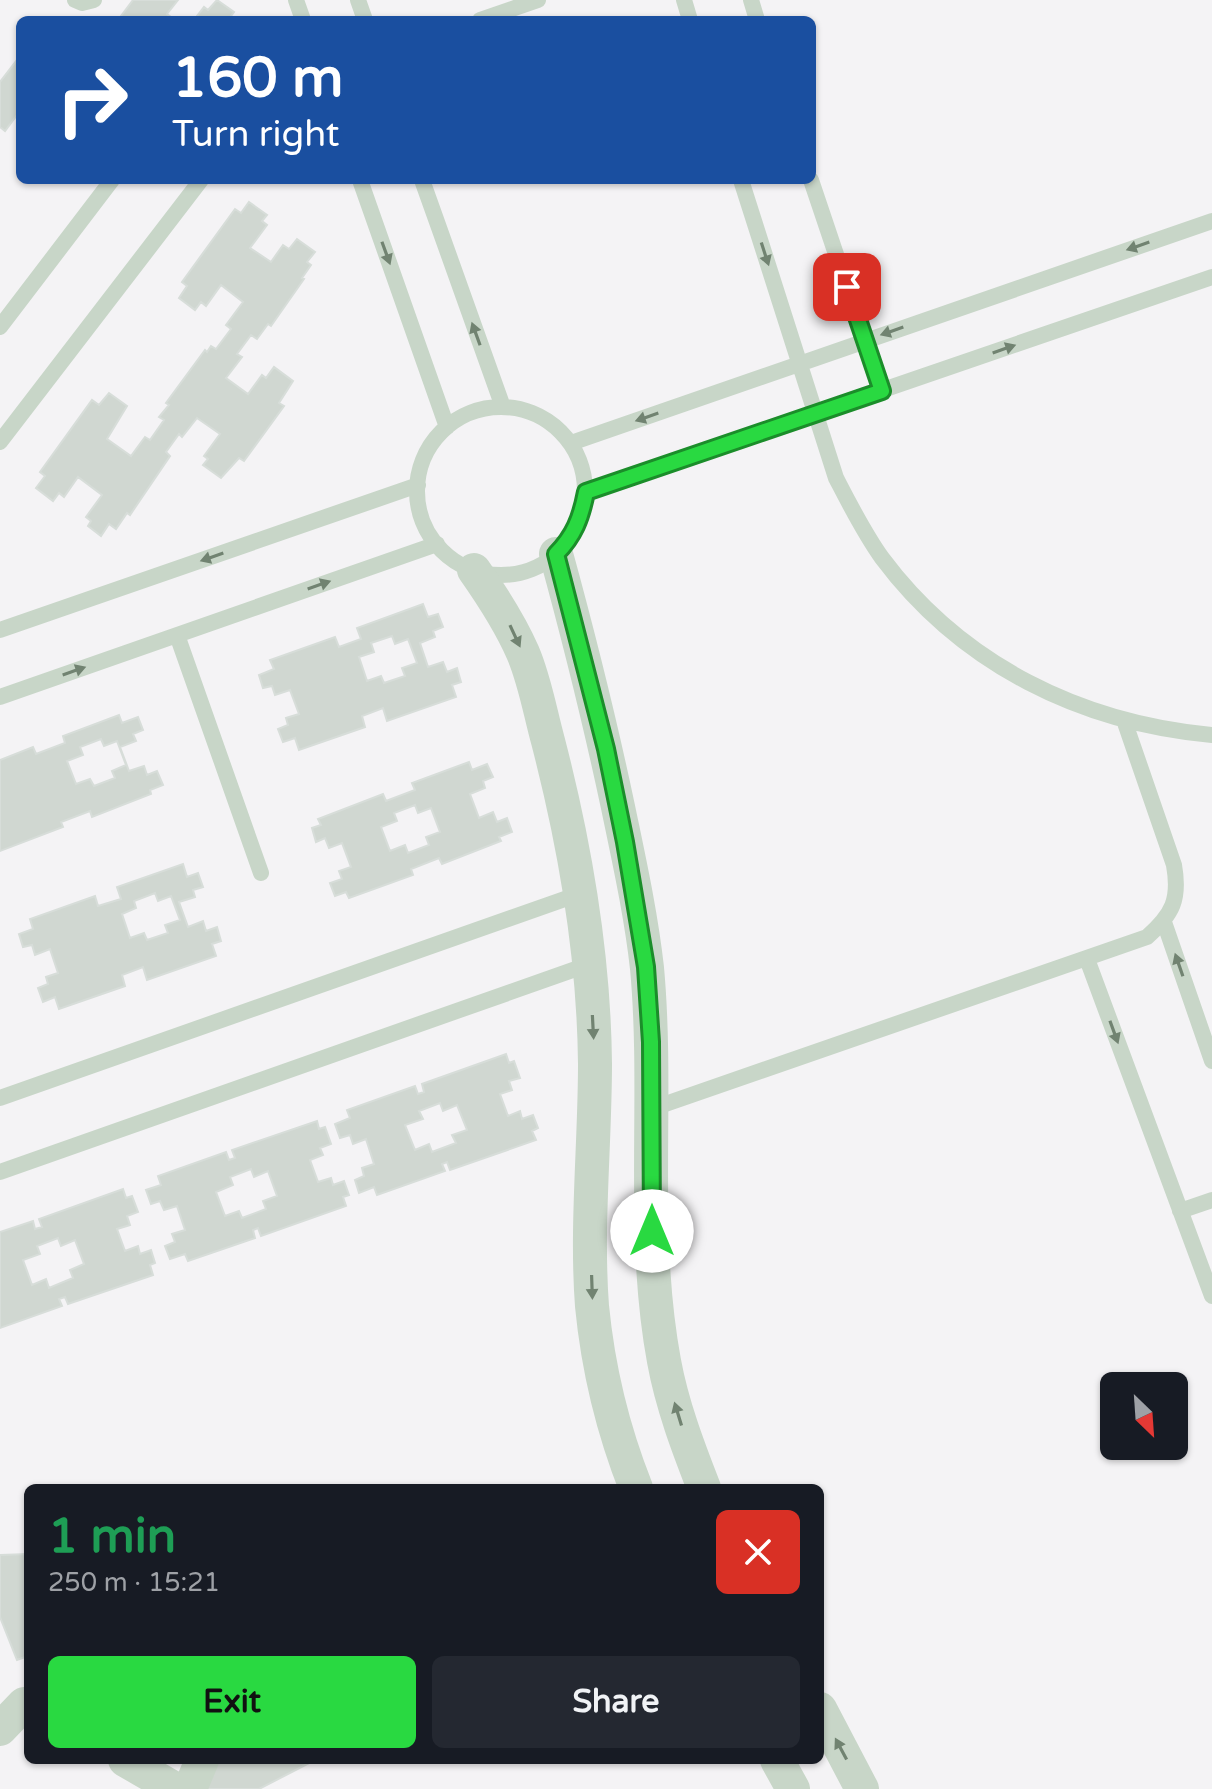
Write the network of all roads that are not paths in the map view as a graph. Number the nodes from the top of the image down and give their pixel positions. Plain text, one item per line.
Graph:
1 (75, 0) edge
2 (94, 0) edge
3 (538, 0) edge
4 (492, 16) edge
5 (109, 184) edge
6 (198, 184) edge
7 (361, 184) edge
8 (423, 184) edge
9 (742, 184) edge
10 (812, 184) edge
11 (1212, 221) edge
12 (1212, 277) edge
13 (0, 327) edge
14 (865, 341) junction
15 (800, 364) junction
16 (882, 391) junction
17 (503, 407) junction
18 (816, 413) junction
19 (447, 427) junction
20 (0, 442) edge
21 (571, 443) junction
22 (418, 485) junction
23 (586, 492) junction
24 (437, 544) junction
25 (556, 554) junction
26 (474, 570) junction
27 (0, 630) edge
28 (177, 635) junction
29 (0, 697) edge
30 (1124, 720) junction
31 (1212, 735) edge
32 (261, 873) dead end
33 (579, 894) junction
34 (1164, 922) junction
35 (1087, 959) junction
36 (587, 965) junction
37 (1212, 1061) edge
38 (0, 1098) edge
39 (651, 1109) junction
40 (0, 1172) edge
41 (1212, 1200) edge
42 (1180, 1211) junction
43 (1212, 1296) edge
44 (635, 1484) edge
45 (703, 1484) edge
46 (17, 1700) edge
47 (824, 1717) edge
48 (0, 1729) edge
49 (132, 1764) edge
50 (200, 1764) edge
51 (779, 1764) edge
52 (175, 1789) edge
53 (190, 1789) edge
54 (793, 1789) edge
55 (862, 1789) edge

1 - 2 lane
3 - 4 lane
5 - 13 lane
6 - 20 lane
7 -> 19 lane
17 -> 8 lane
9 -> 15 lane
10 - 14 lane
11 -> 14 lane
16 -> 12 lane
14 - 15 lane
14 - 16 lane
15 - 18 lane
15 -> 21 lane
16 - 18 lane
17 - 19 lane
17 - 21 lane
18 - 23 lane
18 - 30 lane
19 - 22 lane
21 - 23 lane
22 - 24 lane
22 -> 27 lane
23 - 25 lane
24 - 26 lane
28 -> 24 lane
25 - 26 lane
25 - 39 street
26 -> 33 street
29 -> 28 lane
28 - 32 lane
30 - 31 lane
30 - 34 lane
33 - 36 street
33 - 38 lane
34 - 35 lane
37 -> 34 lane
35 - 39 lane
35 -> 42 lane
36 - 40 lane
36 -> 44 street
45 -> 39 street
41 - 42 lane
42 - 43 lane
46 - 48 street
55 -> 47 street
49 - 52 street
50 - 53 street
51 - 54 street

